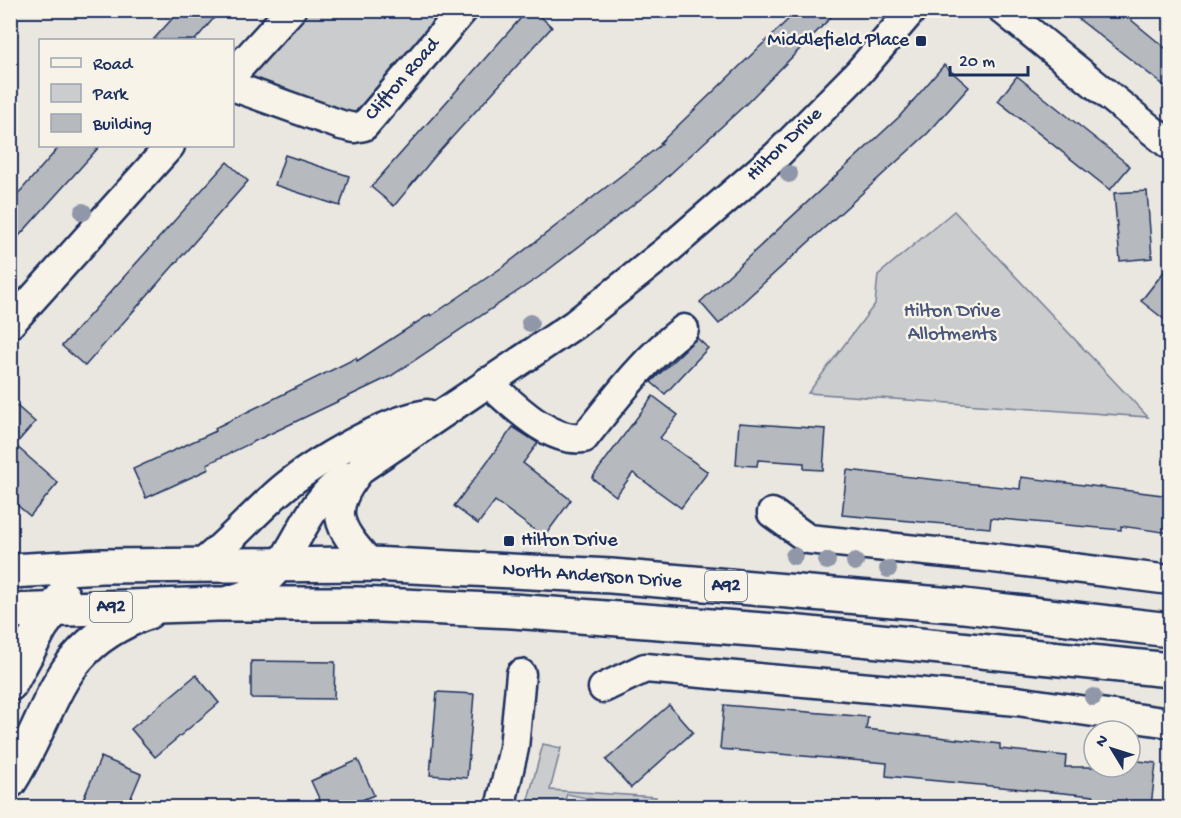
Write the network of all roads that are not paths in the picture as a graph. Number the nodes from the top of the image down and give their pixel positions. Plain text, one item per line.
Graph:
1 (291, 10) edge
2 (463, 10) edge
3 (912, 10) edge
4 (1003, 10) edge
5 (234, 73) edge
6 (234, 87) edge
7 (1170, 145) edge
8 (169, 147) edge
9 (10, 324) edge
10 (684, 329) dead end
11 (487, 382) junction
12 (441, 412) junction
13 (363, 468) junction
14 (772, 513) dead end
15 (371, 564) junction
16 (200, 565) junction
17 (281, 565) junction
18 (102, 566) junction
19 (10, 571) edge
20 (1170, 580) edge
21 (217, 604) junction
22 (170, 605) junction
23 (53, 610) junction
24 (10, 611) edge
25 (1170, 630) edge
26 (1170, 670) edge
27 (521, 674) dead end
28 (10, 684) edge
29 (603, 688) dead end
30 (1170, 723) edge
31 (10, 781) edge
32 (500, 807) edge

1 - 5 street
2 - 6 street, Clifton Road
3 - 11 street, Hilton Drive
4 - 7 street
8 - 9 street
10 - 11 street
11 - 12 street, Hilton Drive
12 - 13 street, Hilton Drive
12 - 16 street, Hilton Drive
13 - 15 street, Hilton Drive
13 - 17 street
14 - 20 street
15 - 17 main road, North Anderson Drive / A92
15 - 25 main road, North Anderson Drive / A92
16 - 17 main road, North Anderson Drive / A92
16 - 18 main road, North Anderson Drive / A92
17 - 21 street
18 - 19 main road, North Anderson Drive / A92
18 - 23 main road
21 - 22 main road, North Anderson Drive / A92
21 - 26 main road, North Anderson Drive / A92
22 - 23 main road, North Anderson Drive / A92
22 - 31 main road
23 - 24 main road, North Anderson Drive / A92
23 - 28 main road
27 - 32 street
29 - 30 street

